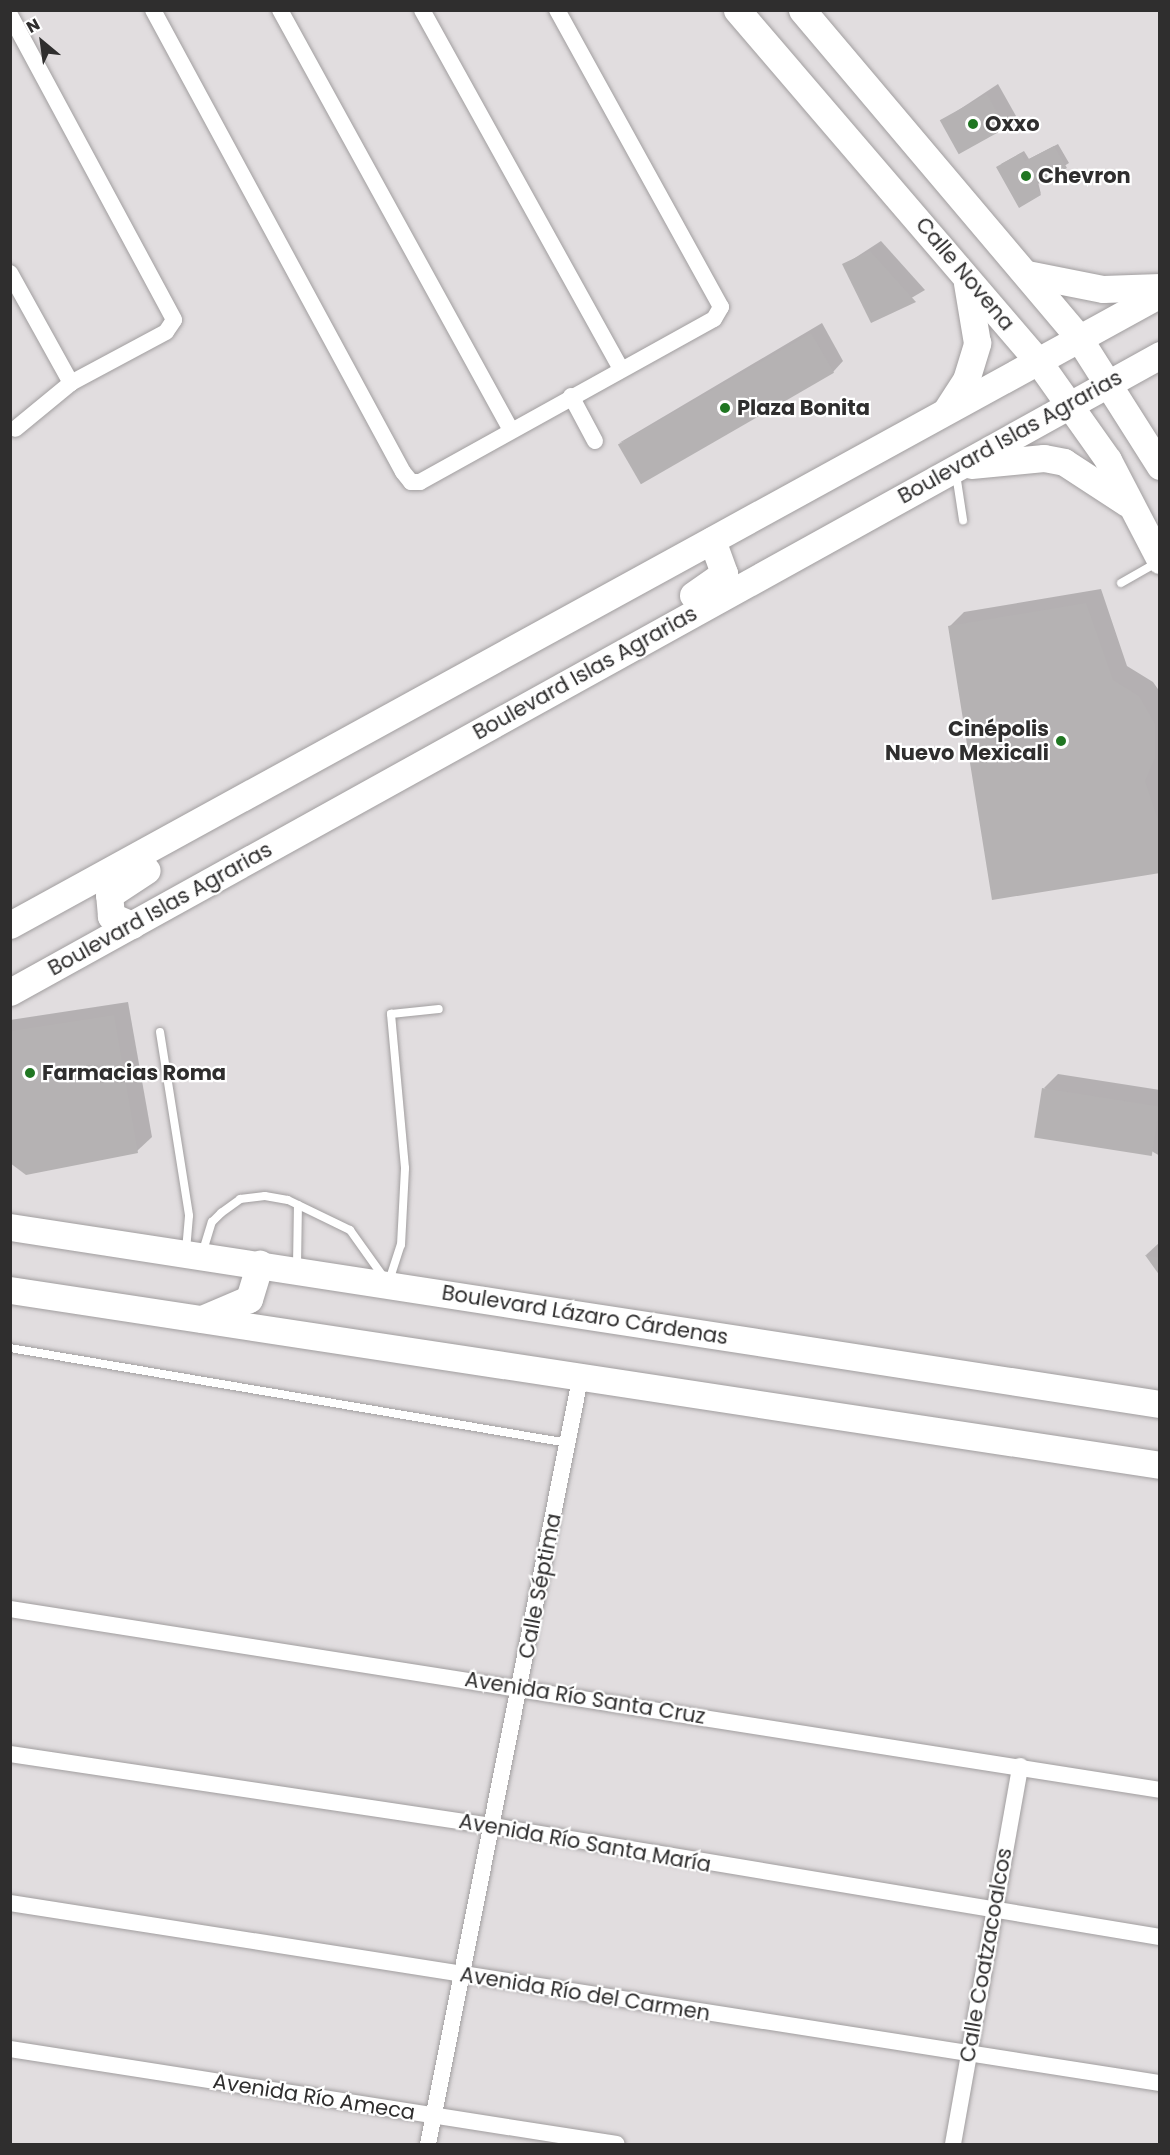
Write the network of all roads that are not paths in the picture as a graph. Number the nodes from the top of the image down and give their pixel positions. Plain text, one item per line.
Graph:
1 (280, 10) edge
2 (422, 10) edge
3 (557, 10) edge
4 (737, 10) edge
5 (802, 10) edge
6 (159, 13) edge
7 (10, 15) edge
8 (960, 268) junction
9 (10, 273) edge
10 (1027, 274) junction
11 (1160, 287) edge
12 (1160, 294) edge
13 (1078, 337) junction
14 (1160, 355) edge
15 (1038, 361) junction
16 (620, 367) junction
17 (1109, 382) junction
18 (71, 383) junction
19 (571, 396) junction
20 (1071, 404) junction
21 (944, 413) junction
22 (15, 429) dead end
23 (511, 431) junction
24 (595, 441) dead end
25 (1160, 466) edge
26 (955, 467) junction
27 (1135, 509) junction
28 (963, 520) dead end
29 (712, 540) junction
30 (1160, 560) edge
31 (1121, 583) dead end
32 (637, 644) junction
33 (234, 802) junction
34 (10, 925) edge
35 (132, 925) junction
36 (10, 992) edge
37 (439, 1009) dead end
38 (160, 1032) dead end
39 (298, 1205) junction
40 (10, 1227) edge
41 (194, 1253) junction
42 (260, 1264) junction
43 (297, 1270) junction
44 (388, 1284) junction
45 (10, 1290) edge
46 (198, 1320) junction
47 (10, 1348) edge
48 (580, 1379) junction
49 (1160, 1404) edge
50 (568, 1443) junction
51 (1160, 1466) edge
52 (10, 1609) edge
53 (520, 1688) junction
54 (10, 1754) edge
55 (1020, 1766) junction
56 (1160, 1790) edge
57 (492, 1826) junction
58 (10, 1903) edge
59 (990, 1913) junction
60 (1160, 1937) edge
61 (463, 1975) junction
62 (10, 2049) edge
63 (969, 2053) junction
64 (1160, 2083) edge
65 (434, 2115) junction
66 (428, 2145) edge
67 (617, 2145) edge
68 (953, 2145) edge

1 - 23 street
2 - 16 street
3 - 16 street
4 - 8 main road, Calle Novena
5 - 10 main road
6 - 23 street
7 - 18 street
8 - 15 main road, Calle Novena
8 - 21 main road
9 - 18 street
10 - 11 main road
10 - 13 main road
12 - 13 main road
13 - 15 main road
13 - 17 main road
14 - 17 main road, Boulevard Islas Agrarias
15 - 20 main road, Calle Novena
15 - 21 main road
16 - 19 street
17 - 20 main road, Boulevard Islas Agrarias
17 - 25 main road
18 - 22 street
19 - 23 street
19 - 24 street
20 - 26 main road, Boulevard Islas Agrarias
20 - 27 main road, Calle Novena
21 - 29 main road
26 - 27 main road
26 - 28 lane
26 - 32 main road, Boulevard Islas Agrarias
27 - 30 main road, Calle Novena
29 - 32 main road
29 - 33 main road
30 - 31 lane
32 - 35 main road, Boulevard Islas Agrarias
33 - 34 main road
33 - 35 main road
35 - 36 main road, Boulevard Islas Agrarias
37 - 44 lane
38 - 41 lane
39 - 41 lane
39 - 43 lane
39 - 44 lane
40 - 41 main road, Boulevard Lázaro Cárdenas
41 - 42 main road, Boulevard Lázaro Cárdenas
42 - 43 main road, Boulevard Lázaro Cárdenas
42 - 46 main road
43 - 44 main road, Boulevard Lázaro Cárdenas
44 - 49 main road, Boulevard Lázaro Cárdenas
45 - 46 main road
46 - 48 main road
47 - 50 lane
48 - 50 street, Calle Séptima
48 - 51 main road
50 - 53 street, Calle Séptima
52 - 53 street, Avenida Río Santa Cruz
53 - 55 street, Avenida Río Santa Cruz
53 - 57 street, Calle Séptima
54 - 57 street, Avenida Río Santa María
55 - 56 street, Avenida Río Santa Cruz
55 - 59 street, Calle Coatzacoalcos
57 - 59 street, Avenida Río Santa María
57 - 61 street, Calle Séptima
58 - 61 street, Avenida Río del Carmen
59 - 60 street, Avenida Río Santa María
59 - 63 street, Calle Coatzacoalcos
61 - 63 street, Avenida Río del Carmen
61 - 65 street, Calle Séptima
62 - 65 street, Avenida Río Ameca
63 - 64 street, Avenida Río del Carmen
63 - 68 street, Calle Coatzacoalcos
65 - 66 street, Calle Séptima
65 - 67 street, Avenida Río Ameca

